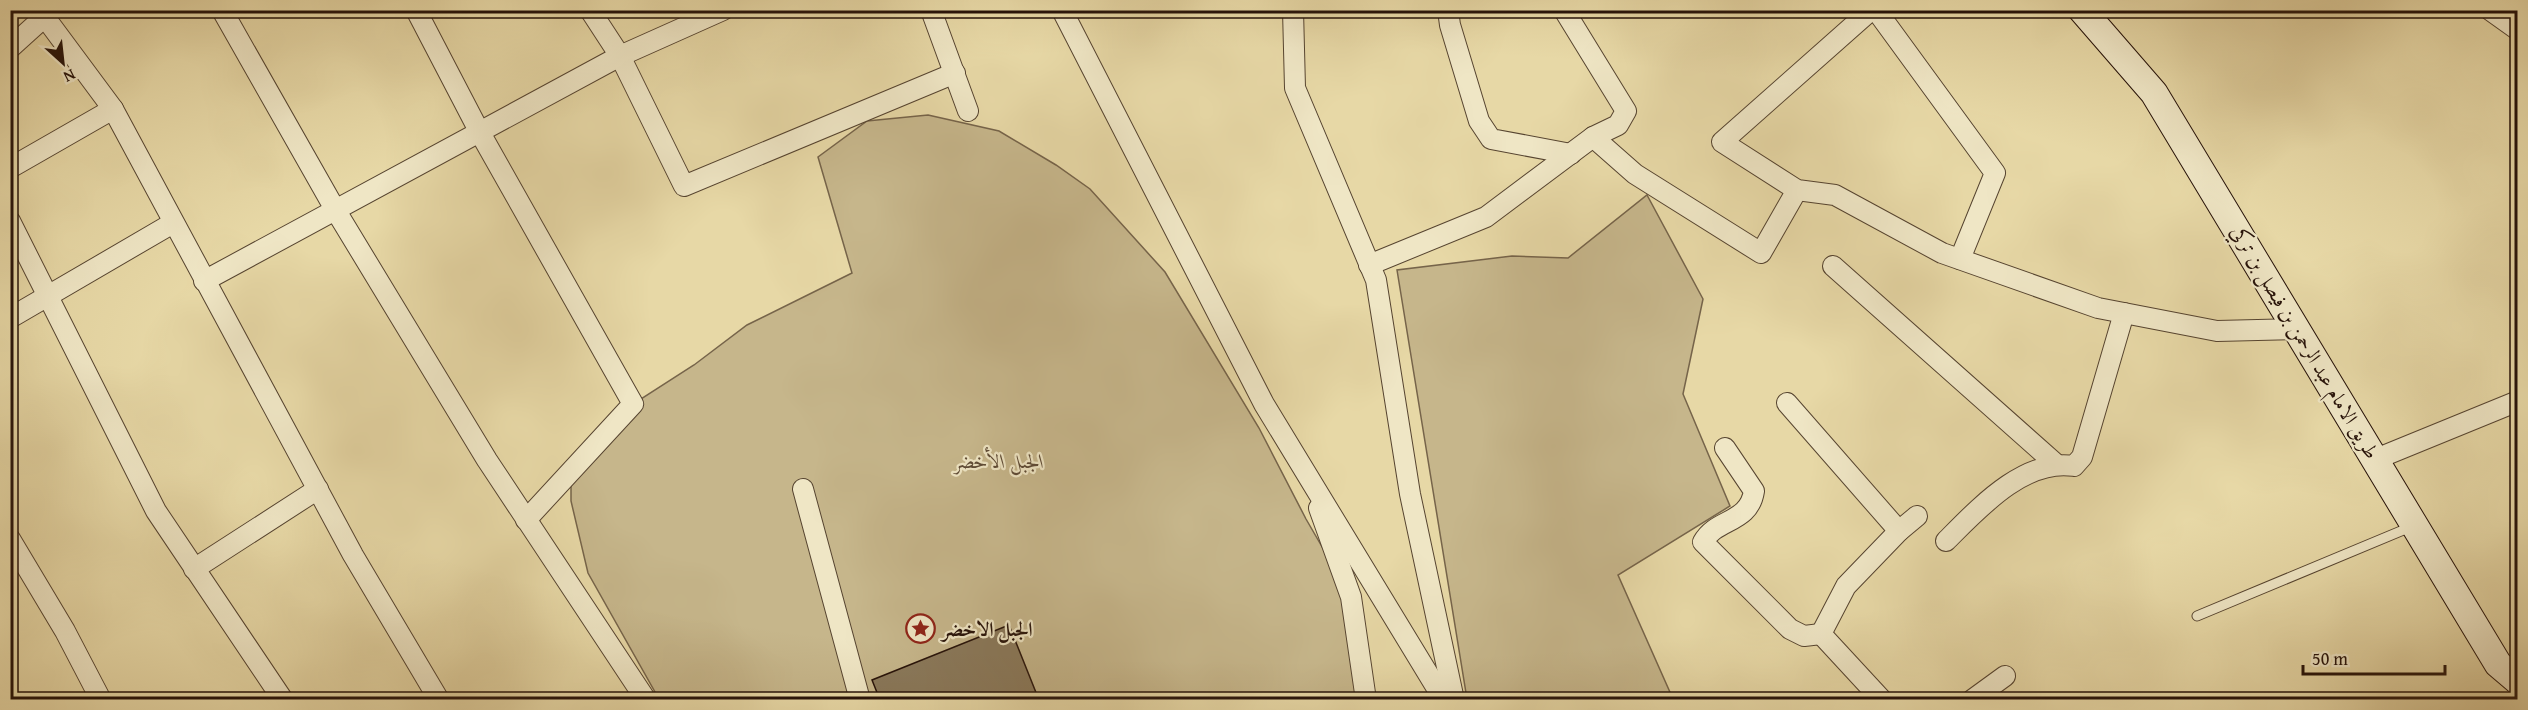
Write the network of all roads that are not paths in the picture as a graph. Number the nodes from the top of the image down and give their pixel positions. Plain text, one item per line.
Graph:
1 (222, 10) edge
2 (416, 10) edge
3 (590, 10) edge
4 (723, 10) edge
5 (931, 10) edge
6 (1062, 10) edge
7 (1293, 10) edge
8 (1448, 10) edge
9 (1564, 10) edge
10 (1871, 10) edge
11 (1876, 10) edge
12 (2082, 10) edge
13 (2490, 10) edge
14 (48, 13) edge
15 (2517, 30) edge
16 (10, 48) edge
17 (620, 56) junction
18 (955, 73) junction
19 (113, 109) junction
20 (968, 111) dead end
21 (479, 131) junction
22 (1593, 137) junction
23 (1571, 154) junction
24 (10, 168) edge
25 (1797, 190) junction
26 (336, 211) junction
27 (10, 221) edge
28 (173, 223) junction
29 (1960, 259) junction
30 (1369, 265) junction
31 (1833, 267) dead end
32 (204, 281) junction
33 (48, 296) junction
34 (2124, 313) junction
35 (10, 318) edge
36 (2298, 329) junction
37 (2517, 401) edge
38 (1787, 403) dead end
39 (1725, 448) dead end
40 (2376, 459) junction
41 (2057, 465) junction
42 (1306, 471) junction
43 (318, 489) junction
44 (803, 489) dead end
45 (1917, 516) dead end
46 (526, 520) junction
47 (2415, 525) junction
48 (1899, 531) junction
49 (10, 539) edge
50 (1946, 541) dead end
51 (194, 569) junction
52 (2197, 616) dead end
53 (1821, 634) junction
54 (2005, 676) dead end
55 (2517, 681) edge
56 (100, 699) edge
57 (283, 699) edge
58 (439, 699) edge
59 (646, 699) edge
60 (860, 699) edge
61 (1366, 699) edge
62 (1444, 699) edge
63 (1454, 699) edge
64 (1882, 699) edge
65 (1972, 699) edge

1 - 26 street
2 - 21 street
3 - 17 street
4 - 17 street
5 - 18 street
6 - 42 street
7 - 30 street
8 - 23 street
9 - 22 street
10 - 25 street
11 - 29 street
12 - 36 street, طريق الامام عبد الرحمن بن فيصل بن تركي
13 - 15 street
14 - 16 street
14 - 19 street
17 - 18 street
17 - 21 street
18 - 20 street
19 - 24 street
19 - 28 street
21 - 26 street
21 - 46 street
22 - 23 street
22 - 25 street
23 - 30 street
25 - 29 street
26 - 32 street
26 - 46 street
27 - 33 street
28 - 32 street
28 - 33 street
29 - 34 street
30 - 63 street
31 - 41 street
32 - 43 street
33 - 35 street
33 - 51 street
34 - 36 street
34 - 41 street
36 - 40 street, طريق الامام عبد الرحمن بن فيصل بن تركي
37 - 40 street
38 - 48 street
39 - 53 street
40 - 47 street, طريق الامام عبد الرحمن بن فيصل بن تركي
41 - 50 street
42 - 61 street
42 - 62 street
43 - 51 street
43 - 58 street
44 - 60 street
45 - 48 street
46 - 59 street
47 - 52 lane
47 - 55 street, طريق الامام عبد الرحمن بن فيصل بن تركي
48 - 53 street
49 - 56 street
51 - 57 street
53 - 64 street
54 - 65 street

